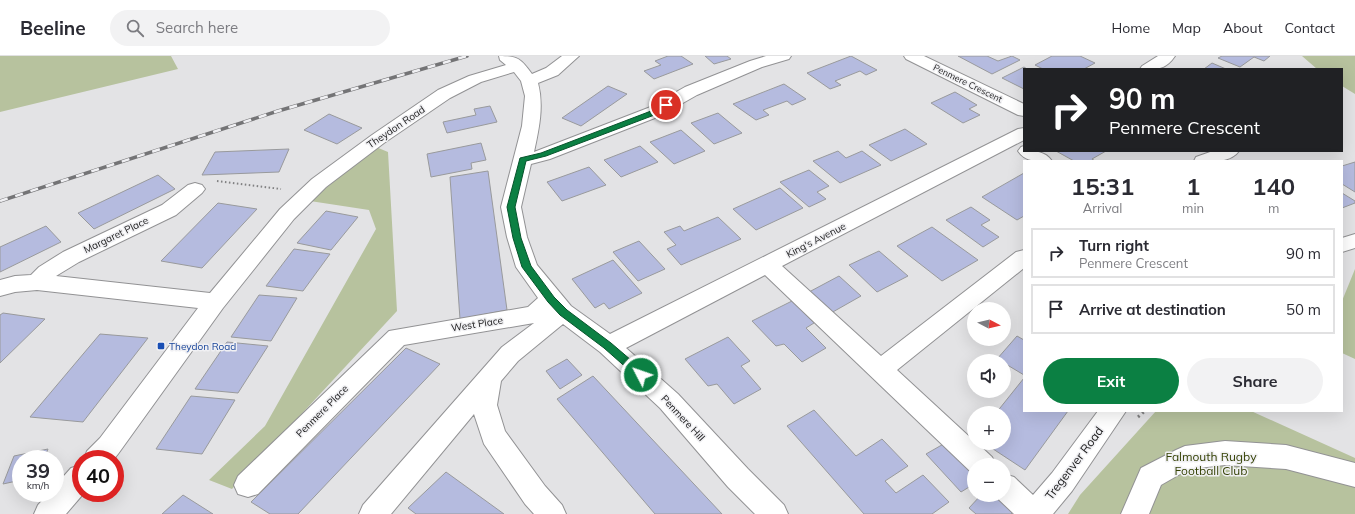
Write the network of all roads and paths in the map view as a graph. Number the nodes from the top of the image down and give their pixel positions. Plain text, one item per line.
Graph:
1 (571, 56) edge
2 (783, 56) edge
3 (912, 56) edge
4 (1167, 56) edge
5 (517, 68) edge
6 (1150, 68) edge
7 (1023, 111) edge
8 (1019, 141) edge
9 (1029, 152) edge
10 (1227, 152) edge
11 (522, 160) junction
12 (1041, 160) edge
13 (1206, 160) edge
14 (195, 189) joint
15 (309, 192) junction
16 (1355, 241) edge
17 (1343, 245) edge
18 (1023, 258) edge
19 (767, 265) junction
20 (37, 282) junction
21 (0, 288) edge
22 (215, 302) junction
23 (557, 306) junction
24 (397, 337) joint
25 (608, 346) junction
26 (880, 370) junction
27 (489, 378) junction
28 (1112, 412) edge
29 (106, 450) edge
30 (974, 458) edge
31 (1355, 475) edge
32 (248, 485) dead end
33 (72, 487) edge
34 (1011, 493) edge
35 (48, 514) edge
36 (373, 514) edge
37 (552, 514) edge
38 (774, 514) edge
39 (1034, 514) edge
40 (1135, 514) edge

1 - 5 street, Theydon Road
2 - 11 street
3 - 7 street, Penmere Crescent
4 - 6 street
5 - 11 street, Penmere Hill
5 - 15 street, Theydon Road
8 - 19 street, King's Avenue
9 - 12 street
10 - 13 street
11 - 23 street, Penmere Hill
14 - 15 path
14 - 20 street, Margaret Place
15 - 22 street, Theydon Road
16 - 17 street
18 - 26 street
19 - 25 street, King's Avenue
19 - 26 street
20 - 21 street
20 - 22 street
22 - 29 street, Theydon Road
23 - 24 street, West Place
23 - 25 street, Penmere Hill
23 - 27 street
24 - 32 street, Penmere Place
25 - 38 street, Penmere Hill
26 - 30 street
27 - 36 street
27 - 37 street
28 - 39 street, Tregenver Road
31 - 40 street
33 - 35 street
34 - 39 street

